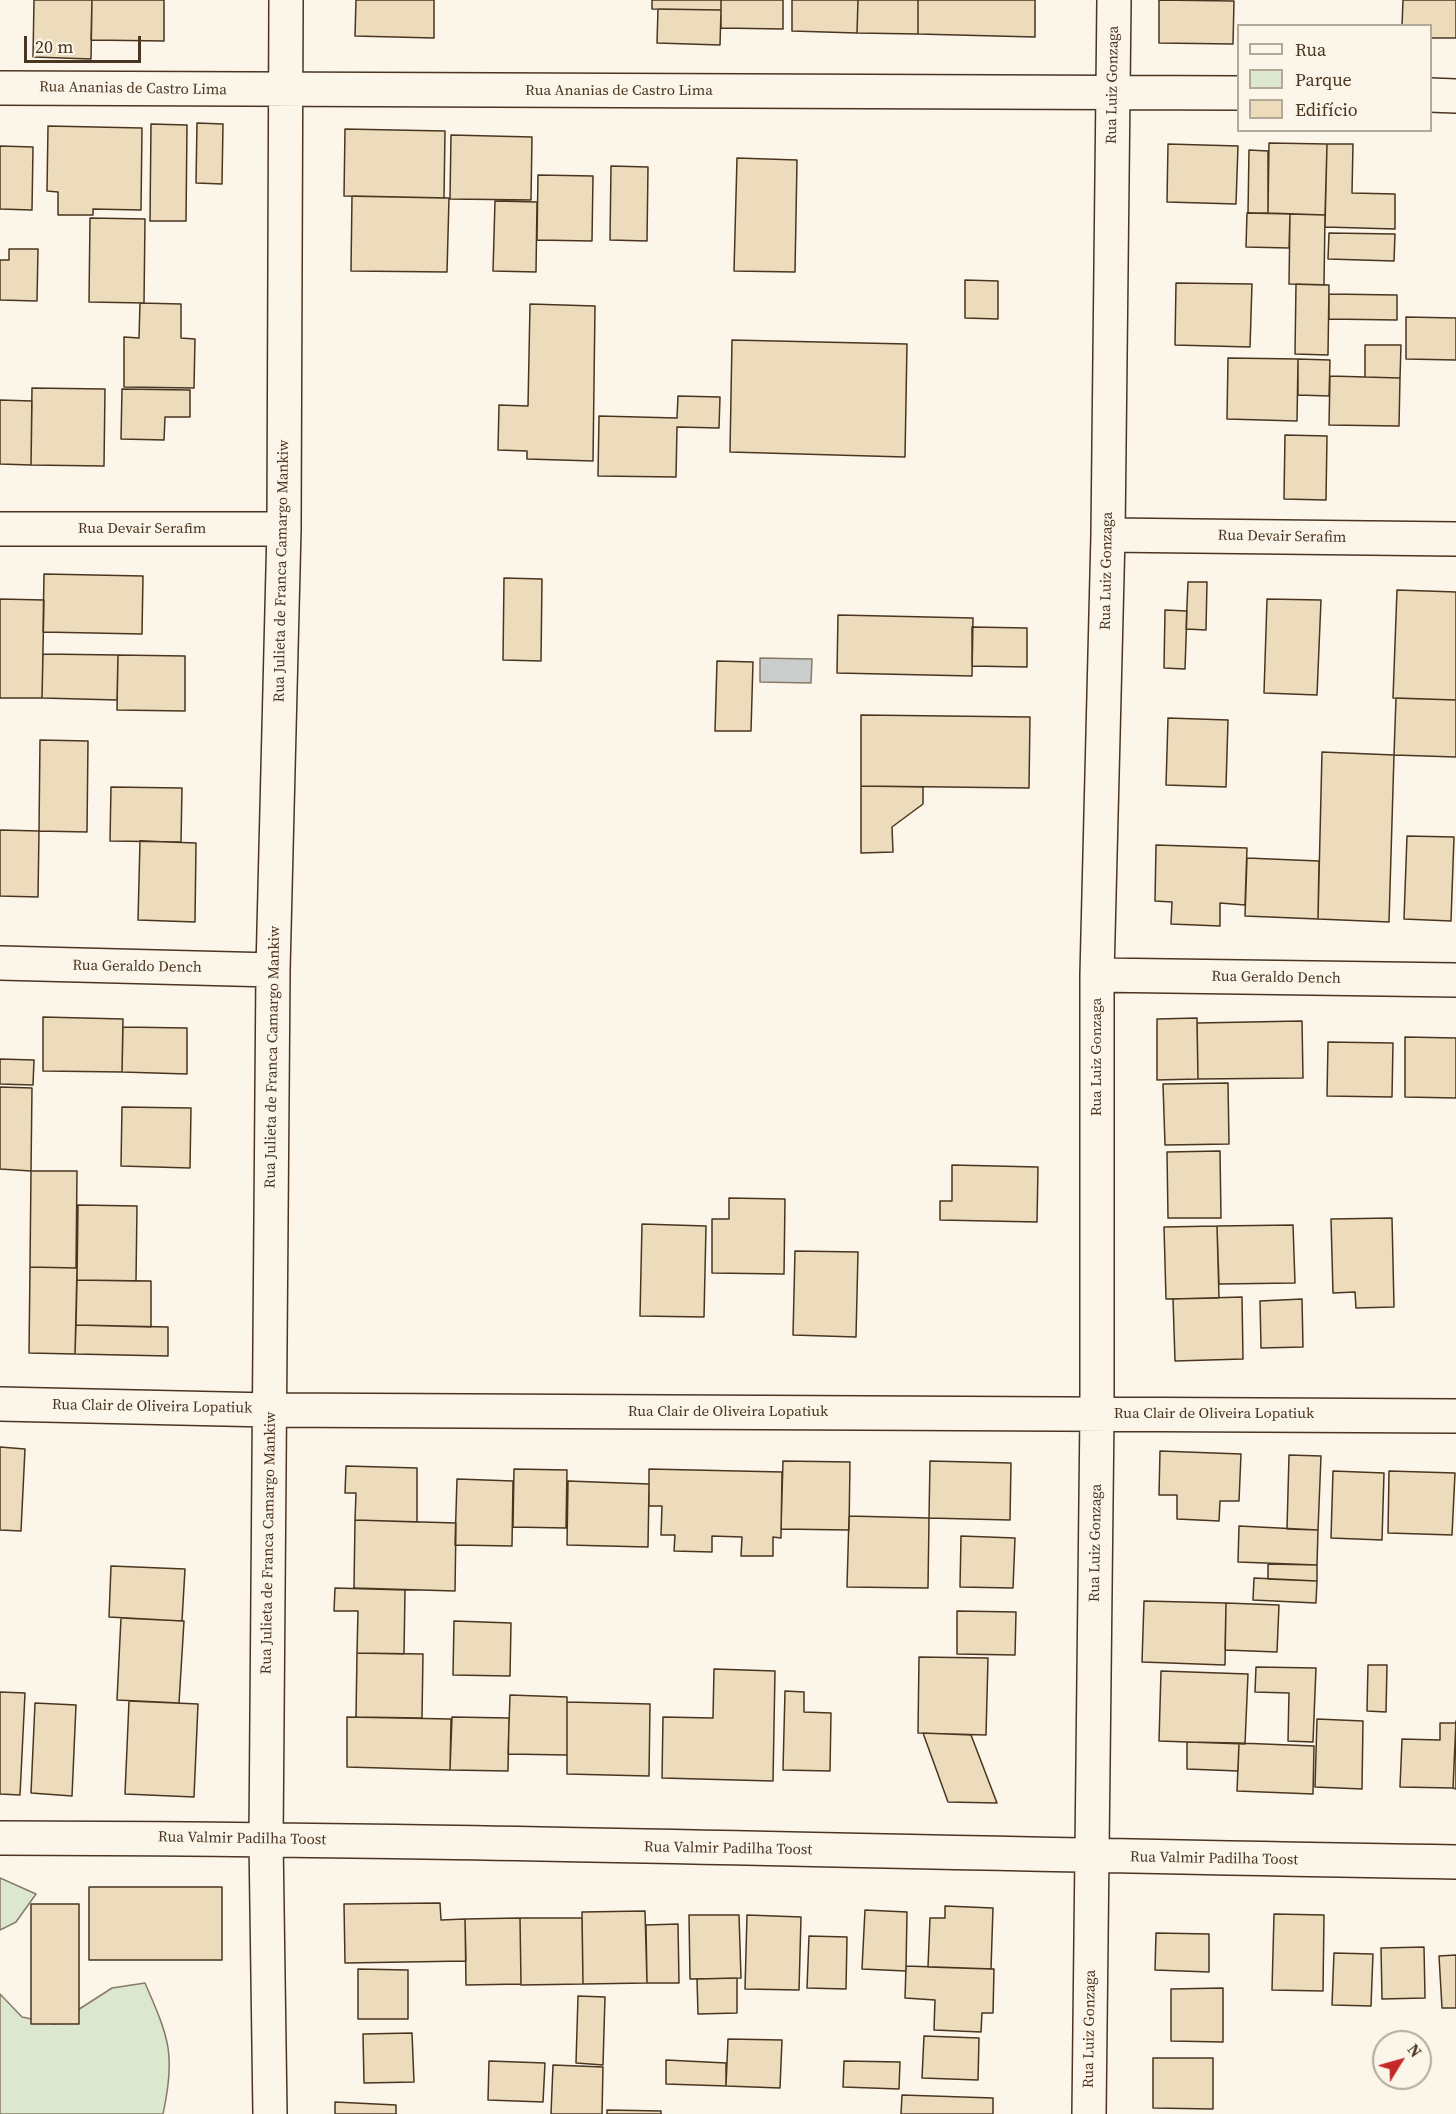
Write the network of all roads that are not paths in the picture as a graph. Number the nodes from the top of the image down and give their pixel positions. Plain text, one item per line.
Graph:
1 (286, 0) edge
2 (1114, 0) edge
3 (0, 88) edge
4 (286, 91) junction
5 (1113, 92) junction
6 (1237, 93) edge
7 (1432, 95) edge
8 (1456, 96) edge
9 (0, 529) edge
10 (284, 529) junction
11 (1108, 535) junction
12 (1456, 538) edge
13 (0, 963) edge
14 (273, 970) junction
15 (1097, 975) junction
16 (1456, 980) edge
17 (0, 1404) edge
18 (270, 1410) junction
19 (1097, 1413) junction
20 (1456, 1416) edge
21 (0, 1838) edge
22 (266, 1839) junction
23 (1092, 1857) junction
24 (1456, 1862) edge
25 (270, 2114) edge
26 (1089, 2114) edge

1 - 4 street, Rua Julieta de Franca Camargo Mankiw
2 - 5 street, Rua Luiz Gonzaga
3 - 4 street, Rua Ananias de Castro Lima
4 - 5 street, Rua Ananias de Castro Lima
4 - 10 street, Rua Julieta de Franca Camargo Mankiw
5 - 6 street, Rua Ananias de Castro Lima
5 - 11 street, Rua Luiz Gonzaga
7 - 8 street
9 - 10 street, Rua Devair Serafim
10 - 14 street, Rua Julieta de Franca Camargo Mankiw
11 - 12 street, Rua Devair Serafim
11 - 15 street, Rua Luiz Gonzaga
13 - 14 street, Rua Geraldo Dench
14 - 18 street, Rua Julieta de Franca Camargo Mankiw
15 - 16 street, Rua Geraldo Dench
15 - 19 street, Rua Luiz Gonzaga
17 - 18 street, Rua Clair de Oliveira Lopatiuk
18 - 19 street, Rua Clair de Oliveira Lopatiuk
18 - 22 street, Rua Julieta de Franca Camargo Mankiw
19 - 20 street, Rua Clair de Oliveira Lopatiuk
19 - 23 street, Rua Luiz Gonzaga
21 - 22 street, Rua Valmir Padilha Toost
22 - 23 street, Rua Valmir Padilha Toost
22 - 25 street, Rua Julieta de Franca Camargo Mankiw
23 - 24 street, Rua Valmir Padilha Toost
23 - 26 street, Rua Luiz Gonzaga

